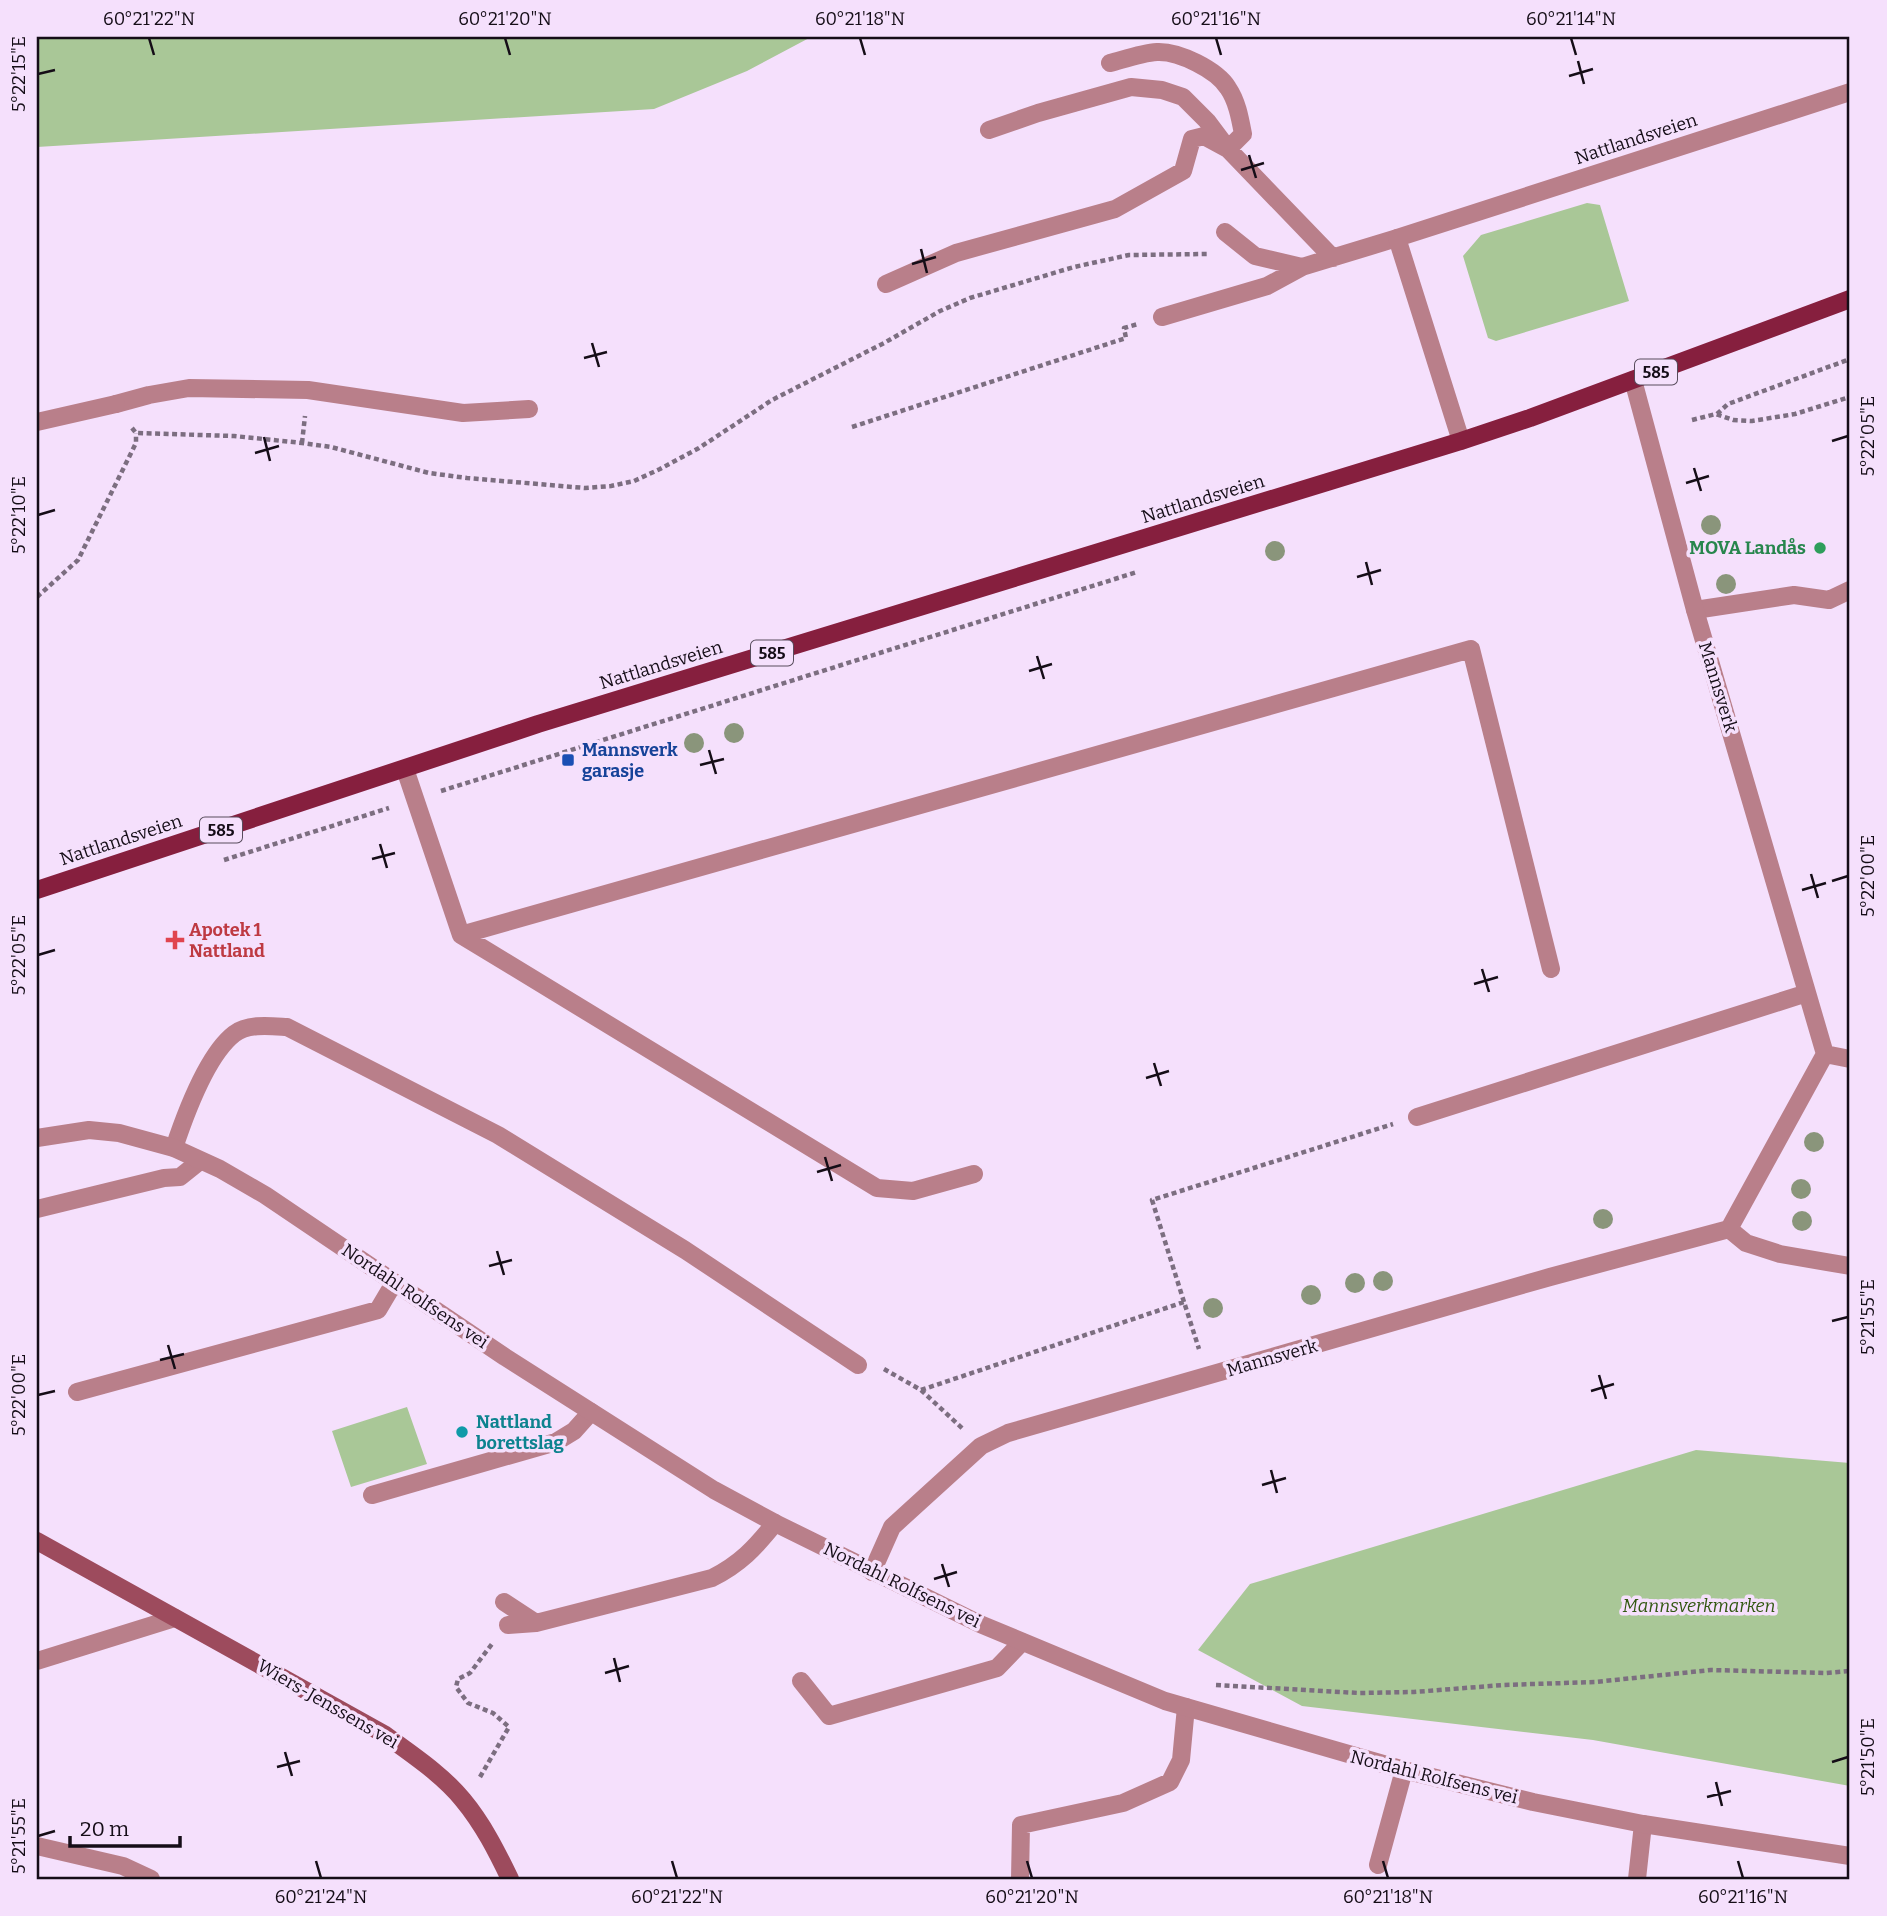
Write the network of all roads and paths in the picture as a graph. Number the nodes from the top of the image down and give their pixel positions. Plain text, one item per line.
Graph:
1 (1110, 62) dead end
2 (1850, 92) edge
3 (989, 130) dead end
4 (1228, 149) junction
5 (1225, 232) dead end
6 (1397, 238) junction
7 (1255, 256) junction
8 (1333, 258) junction
9 (1302, 267) junction
10 (886, 284) dead end
11 (1850, 299) edge
12 (1162, 317) joint
13 (1850, 359) edge
14 (1633, 380) junction
15 (1850, 397) edge
16 (116, 404) junction
17 (529, 409) dead end
18 (1716, 414) junction
19 (1692, 421) dead end
20 (37, 422) edge
21 (852, 427) dead end
22 (136, 432) junction
23 (303, 433) dead end
24 (1461, 441) junction
25 (302, 443) junction
26 (1850, 590) edge
27 (37, 597) edge
28 (1695, 610) junction
29 (405, 769) junction
30 (37, 890) edge
31 (461, 935) junction
32 (1551, 969) dead end
33 (1807, 993) junction
34 (1825, 1054) junction
35 (1850, 1059) edge
36 (1417, 1117) joint
37 (37, 1138) edge
38 (174, 1148) junction
39 (200, 1161) junction
40 (974, 1174) dead end
41 (37, 1209) edge
42 (1729, 1229) junction
43 (1850, 1266) edge
44 (394, 1283) junction
45 (1184, 1302) junction
46 (858, 1365) joint
47 (1208, 1377) junction
48 (921, 1390) junction
49 (77, 1392) dead end
50 (591, 1412) junction
51 (981, 1446) junction
52 (372, 1494) dead end
53 (775, 1523) junction
54 (37, 1541) edge
55 (872, 1572) junction
56 (504, 1602) dead end
57 (175, 1618) junction
58 (536, 1623) junction
59 (508, 1625) joint
60 (1022, 1642) junction
61 (37, 1661) edge
62 (1850, 1671) edge
63 (801, 1681) dead end
64 (1165, 1701) junction
65 (1186, 1707) junction
66 (1404, 1770) junction
67 (479, 1778) dead end
68 (1643, 1824) junction
69 (37, 1846) edge
70 (1850, 1856) edge
71 (1378, 1865) dead end
72 (151, 1879) edge
73 (510, 1879) edge
74 (1020, 1879) edge
75 (1637, 1879) edge

1 - 4 street
2 - 6 street, Nattlandsveien
3 - 4 street
4 - 8 street
4 - 10 street
5 - 7 street
6 - 8 street, Nattlandsveien
6 - 24 street
7 - 9 street
7 - 25 path
8 - 9 street, Nattlandsveien
9 - 12 street, Nattlandsveien
11 - 14 main road, Nattlandsveien / 585
12 - 21 path
13 - 18 path
14 - 24 main road, Nattlandsveien / 585
14 - 28 street, Mannsverk
15 - 18 path
16 - 17 street
16 - 20 street
16 - 22 path
18 - 19 path
22 - 25 path
22 - 27 path
23 - 25 path
24 - 29 main road, Nattlandsveien / 585
26 - 28 street
28 - 33 street, Mannsverk
29 - 30 main road, Nattlandsveien / 585
29 - 31 street
31 - 32 street
31 - 40 street
33 - 34 street, Mannsverk
33 - 36 street
34 - 35 street
34 - 42 street
36 - 45 path
37 - 38 street, Nordahl Rolfsens vei
38 - 39 street, Nordahl Rolfsens vei
38 - 46 street
39 - 41 street
39 - 44 street, Nordahl Rolfsens vei
42 - 43 street
42 - 47 street, Mannsverk
44 - 49 street
44 - 50 street, Nordahl Rolfsens vei
45 - 47 path
45 - 48 path
46 - 48 path
47 - 51 street, Mannsverk
48 - 51 path
50 - 52 street
50 - 53 street, Nordahl Rolfsens vei
51 - 55 street, Mannsverk
53 - 55 street, Nordahl Rolfsens vei
53 - 58 street
54 - 57 street, Wiers-Jenssens vei
55 - 60 street, Nordahl Rolfsens vei
56 - 58 street
57 - 61 street
57 - 73 street, Wiers-Jenssens vei
58 - 59 street
59 - 67 path
60 - 63 street
60 - 64 street, Nordahl Rolfsens vei
62 - 64 path
64 - 65 street, Nordahl Rolfsens vei
65 - 66 street, Nordahl Rolfsens vei
65 - 74 street
66 - 68 street, Nordahl Rolfsens vei
66 - 71 street
68 - 70 street, Nordahl Rolfsens vei
68 - 75 street
69 - 72 street

